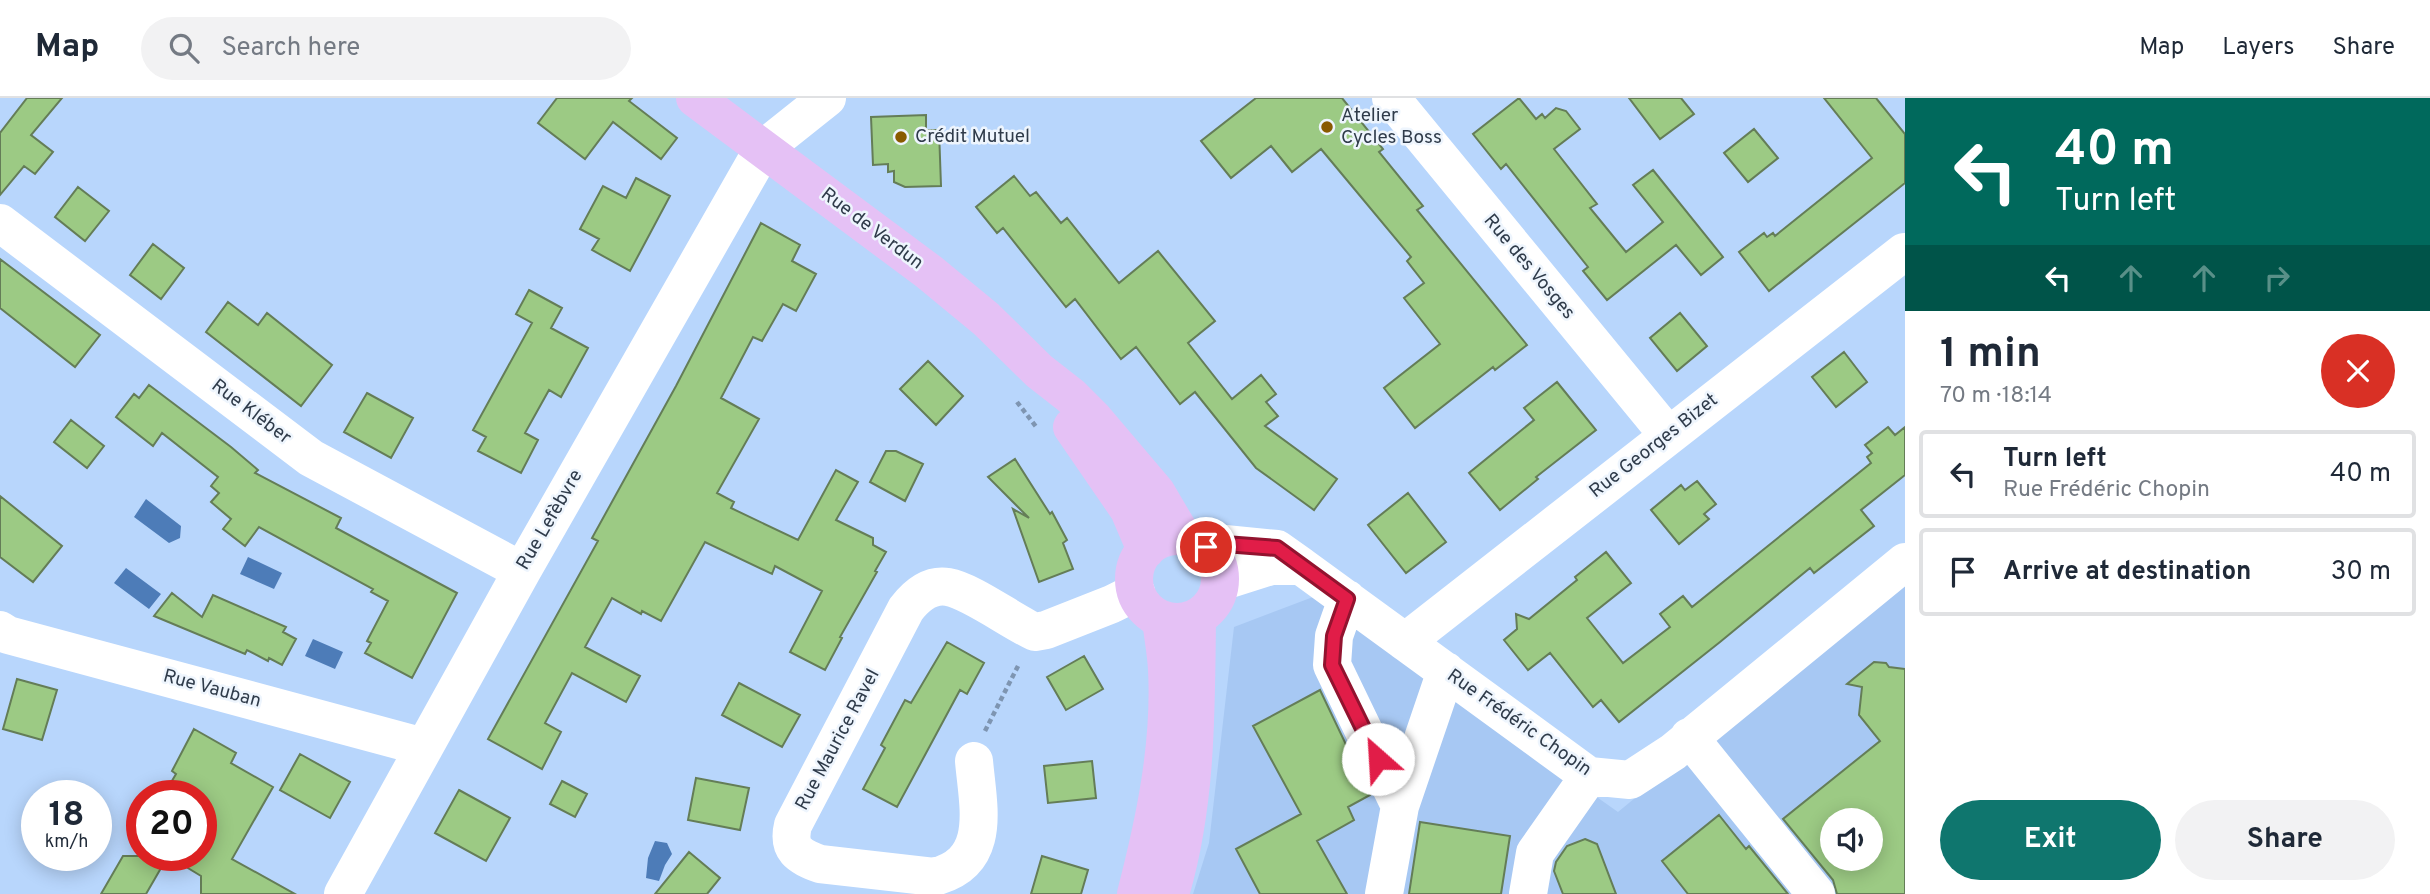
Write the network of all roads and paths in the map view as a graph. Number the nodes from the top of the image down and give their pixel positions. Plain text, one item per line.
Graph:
1 (695, 98) edge
2 (827, 98) edge
3 (1391, 98) edge
4 (763, 149) junction
5 (0, 223) edge
6 (1905, 259) edge
7 (1025, 384) junction
8 (1668, 435) junction
9 (1044, 437) dead end
10 (1146, 550) junction
11 (1202, 555) junction
12 (1905, 562) edge
13 (522, 571) junction
14 (1136, 592) junction
15 (1347, 599) junction
16 (1179, 618) junction
17 (0, 630) edge
18 (1035, 632) junction
19 (1405, 642) junction
20 (1446, 671) junction
21 (1689, 737) junction
22 (424, 747) junction
23 (974, 761) joint
24 (1589, 776) junction
25 (1401, 806) junction
26 (343, 894) edge
27 (1136, 894) edge
28 (1170, 894) edge
29 (1384, 894) edge
30 (1528, 894) edge
31 (1816, 894) edge

1 - 4 main road, Rue de Verdun
2 - 4 street
3 - 8 street, Rue des Vosges
4 - 7 main road, Rue de Verdun
4 - 13 street, Rue Lefèbvre
5 - 13 street, Rue Kléber
6 - 8 street, Rue Georges Bizet
7 - 9 path
7 - 10 main road, Rue de Verdun
7 - 11 main road, Rue de Verdun
8 - 19 street, Rue Georges Bizet
10 - 11 main road
10 - 14 main road
11 - 15 street, Rue Frédéric Chopin
11 - 16 main road
12 - 21 street, Rue Frédéric Chopin
13 - 22 street, Rue Lefèbvre
14 - 16 main road
14 - 18 street
15 - 19 street, Rue Frédéric Chopin
15 - 25 street
16 - 27 main road
16 - 28 main road
17 - 22 street, Rue Vauban
18 - 23 path
18 - 23 street, Rue Maurice Ravel
19 - 20 street, Rue Frédéric Chopin
20 - 24 street, Rue Frédéric Chopin
20 - 25 street
21 - 24 street, Rue Frédéric Chopin
21 - 31 street
22 - 26 street, Rue Lefèbvre
24 - 30 street
25 - 29 street

